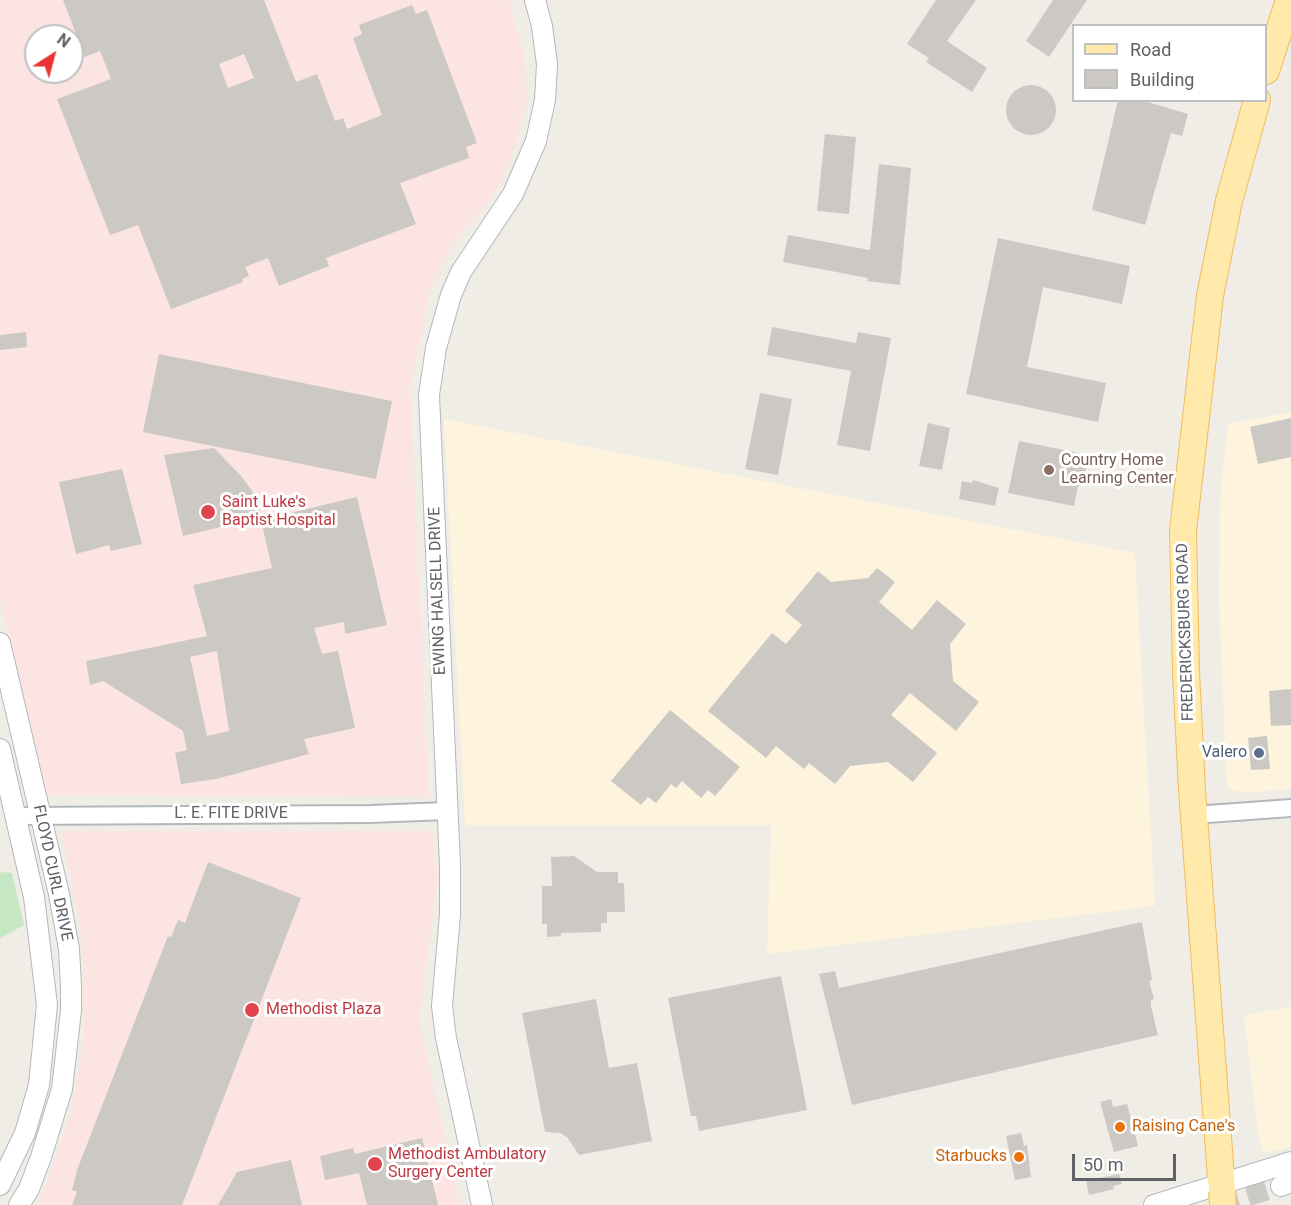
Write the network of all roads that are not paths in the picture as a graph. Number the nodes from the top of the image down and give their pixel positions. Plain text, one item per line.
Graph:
1 (535, 0) edge
2 (1289, 0) edge
3 (1267, 68) edge
4 (1256, 102) edge
5 (0, 644) edge
6 (0, 749) edge
7 (1291, 808) edge
8 (447, 811) junction
9 (39, 814) junction
10 (1194, 815) junction
11 (15, 816) junction
12 (45, 985) junction
13 (71, 986) junction
14 (1291, 1162) edge
15 (0, 1185) edge
16 (1222, 1193) edge
17 (19, 1205) edge
18 (482, 1205) edge
19 (1154, 1205) edge

1 - 8 street, EWING HALSELL DRIVE
2 - 3 main road
4 - 10 main road, FREDERICKSBURG ROAD
5 - 9 street, FLOYD CURL DRIVE
6 - 11 street, FLOYD CURL DRIVE
7 - 10 street
8 - 9 street, L. E. FITE DRIVE
8 - 18 street, EWING HALSELL DRIVE
9 - 11 street, L. E. FITE DRIVE
9 - 13 street, FLOYD CURL DRIVE
10 - 16 main road, FREDERICKSBURG ROAD
11 - 12 street, FLOYD CURL DRIVE
12 - 13 street
12 - 15 street, FLOYD CURL DRIVE
13 - 17 street, FLOYD CURL DRIVE
14 - 16 street
16 - 19 street

